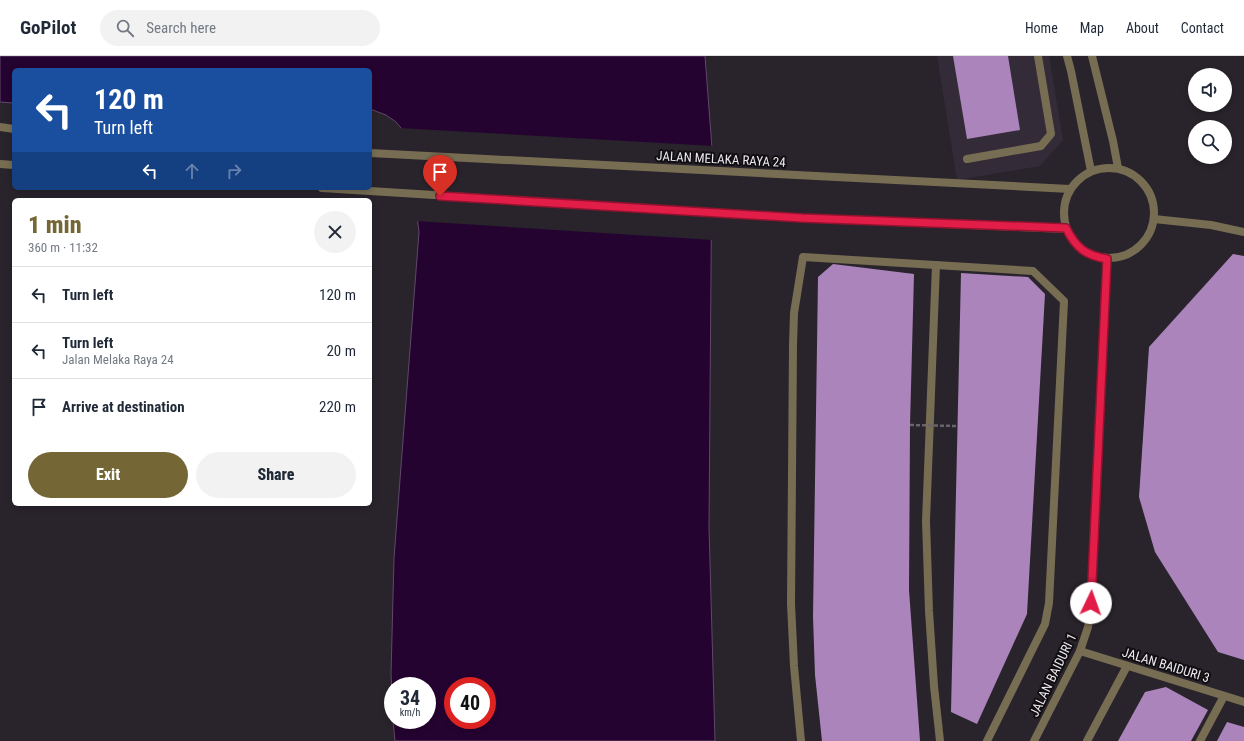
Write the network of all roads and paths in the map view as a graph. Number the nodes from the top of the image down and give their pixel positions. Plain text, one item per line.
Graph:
1 (1038, 56) edge
2 (1067, 56) edge
3 (1092, 56) edge
4 (0, 127) edge
5 (12, 129) edge
6 (372, 153) edge
7 (968, 159) dead end
8 (0, 164) edge
9 (12, 165) edge
10 (1118, 168) junction
11 (1091, 171) junction
12 (1070, 189) junction
13 (346, 190) edge
14 (1154, 219) junction
15 (1066, 228) junction
16 (1244, 232) edge
17 (1107, 259) junction
18 (936, 265) junction
19 (910, 425) dead end
20 (957, 426) dead end
21 (1080, 651) junction
22 (1127, 666) junction
23 (1224, 696) junction
24 (1244, 702) edge
25 (802, 741) edge
26 (940, 741) edge
27 (987, 741) edge
28 (1034, 741) edge
29 (1087, 741) edge
30 (1200, 741) edge

1 - 7 street
2 - 11 street
3 - 10 street
4 - 5 street
6 - 12 street, JALAN MELAKA RAYA 24
8 - 9 street
10 - 11 street
10 - 14 street
11 - 12 street
12 - 15 street
13 - 15 street
14 - 16 street
14 - 17 street
15 - 17 street
17 - 21 street, JALAN BAIDURI 1
18 - 25 street
18 - 26 street
18 - 27 street
19 - 20 path, bridge
21 - 22 street, JALAN BAIDURI 3
21 - 28 street, JALAN BAIDURI 1
22 - 23 street, JALAN BAIDURI 3
22 - 29 street
23 - 24 street, JALAN BAIDURI 3
23 - 30 street

